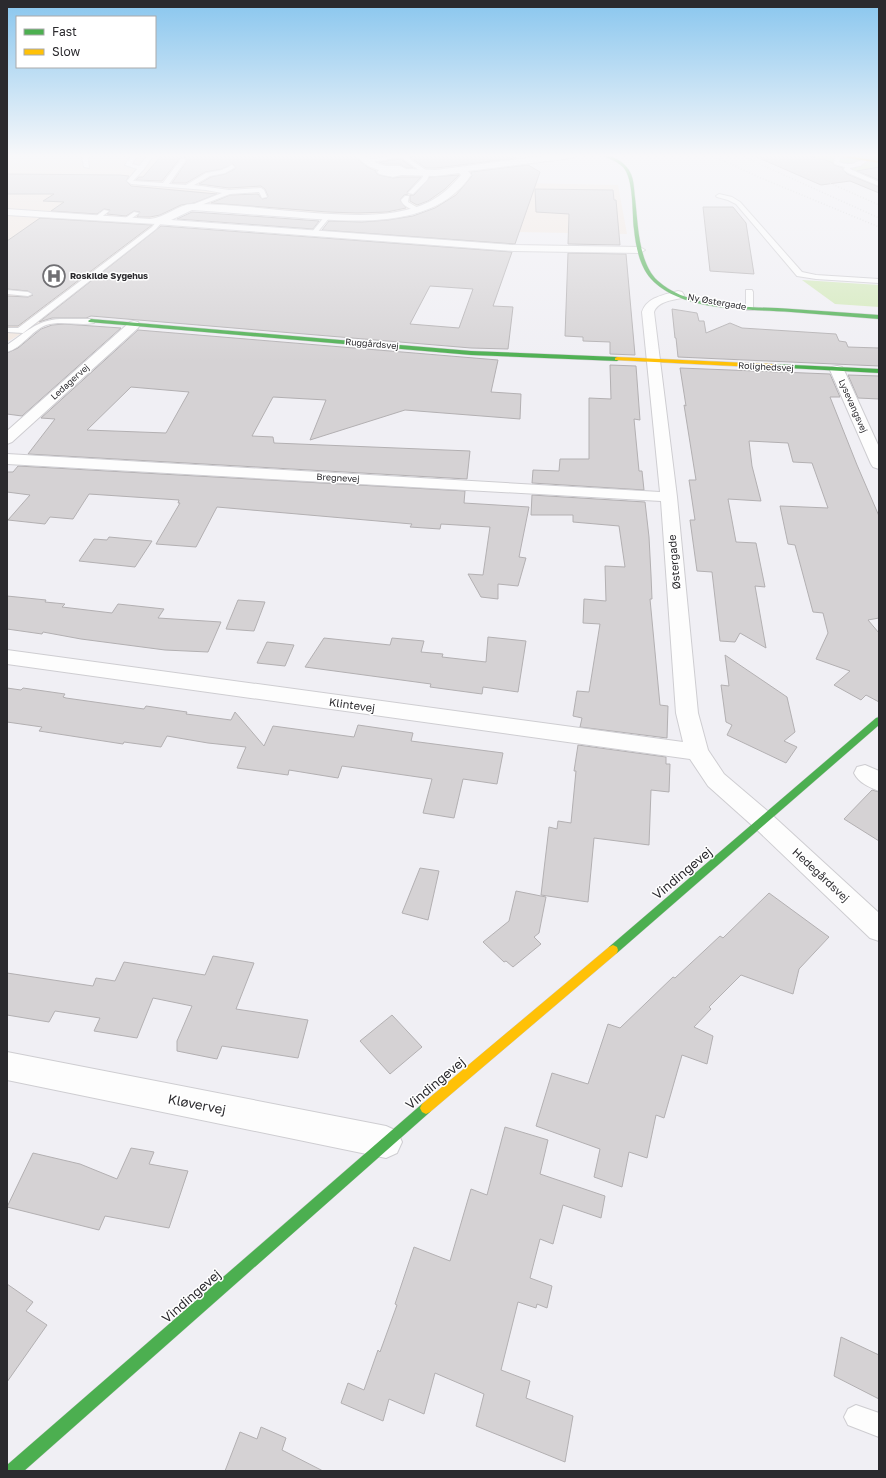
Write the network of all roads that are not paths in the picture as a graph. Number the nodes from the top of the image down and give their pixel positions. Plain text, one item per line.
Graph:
1 (157, 224) edge
2 (187, 224) edge
3 (321, 224) edge
4 (636, 224) edge
5 (756, 224) edge
6 (314, 233) junction
7 (640, 250) junction
8 (879, 281) edge
9 (7, 292) edge
10 (749, 292) dead end
11 (28, 294) dead end
12 (678, 295) junction
13 (750, 308) junction
14 (879, 317) edge
15 (86, 318) joint
16 (134, 325) junction
17 (7, 330) edge
18 (7, 349) edge
19 (653, 361) junction
20 (838, 370) junction
21 (879, 372) edge
22 (7, 439) edge
23 (7, 459) edge
24 (879, 464) edge
25 (669, 497) junction
26 (7, 657) edge
27 (879, 720) edge
28 (697, 752) junction
29 (764, 821) junction
30 (879, 930) edge
31 (7, 1066) edge
32 (386, 1142) junction
33 (856, 1417) dead end
34 (879, 1425) edge
35 (12, 1471) edge

1 - 17 lane
2 - 6 street
3 - 6 lane
4 - 7 street, Ny Østergade
5 - 8 lane
6 - 7 street
7 - 12 street, Ny Østergade
9 - 11 lane
10 - 13 lane
12 - 13 street, Ny Østergade
12 - 19 street, Østergade
13 - 14 street, Ny Østergade
15 - 16 street, Ruggårdsvej
15 - 18 lane
16 - 19 street, Ruggårdsvej
16 - 22 street, Ledagervej
19 - 20 street, Rolighedsvej
19 - 25 street, Østergade
20 - 21 street, Rolighedsvej
20 - 24 street, Lysevangsvej
23 - 25 street, Bregnevej
25 - 28 street, Østergade
26 - 28 street, Klintevej
27 - 29 street, Vindingevej
28 - 29 street, Østergade
29 - 30 street, Hedegårdsvej
29 - 32 street, Vindingevej
31 - 32 street, Kløvervej
32 - 35 street, Vindingevej
33 - 34 lane

